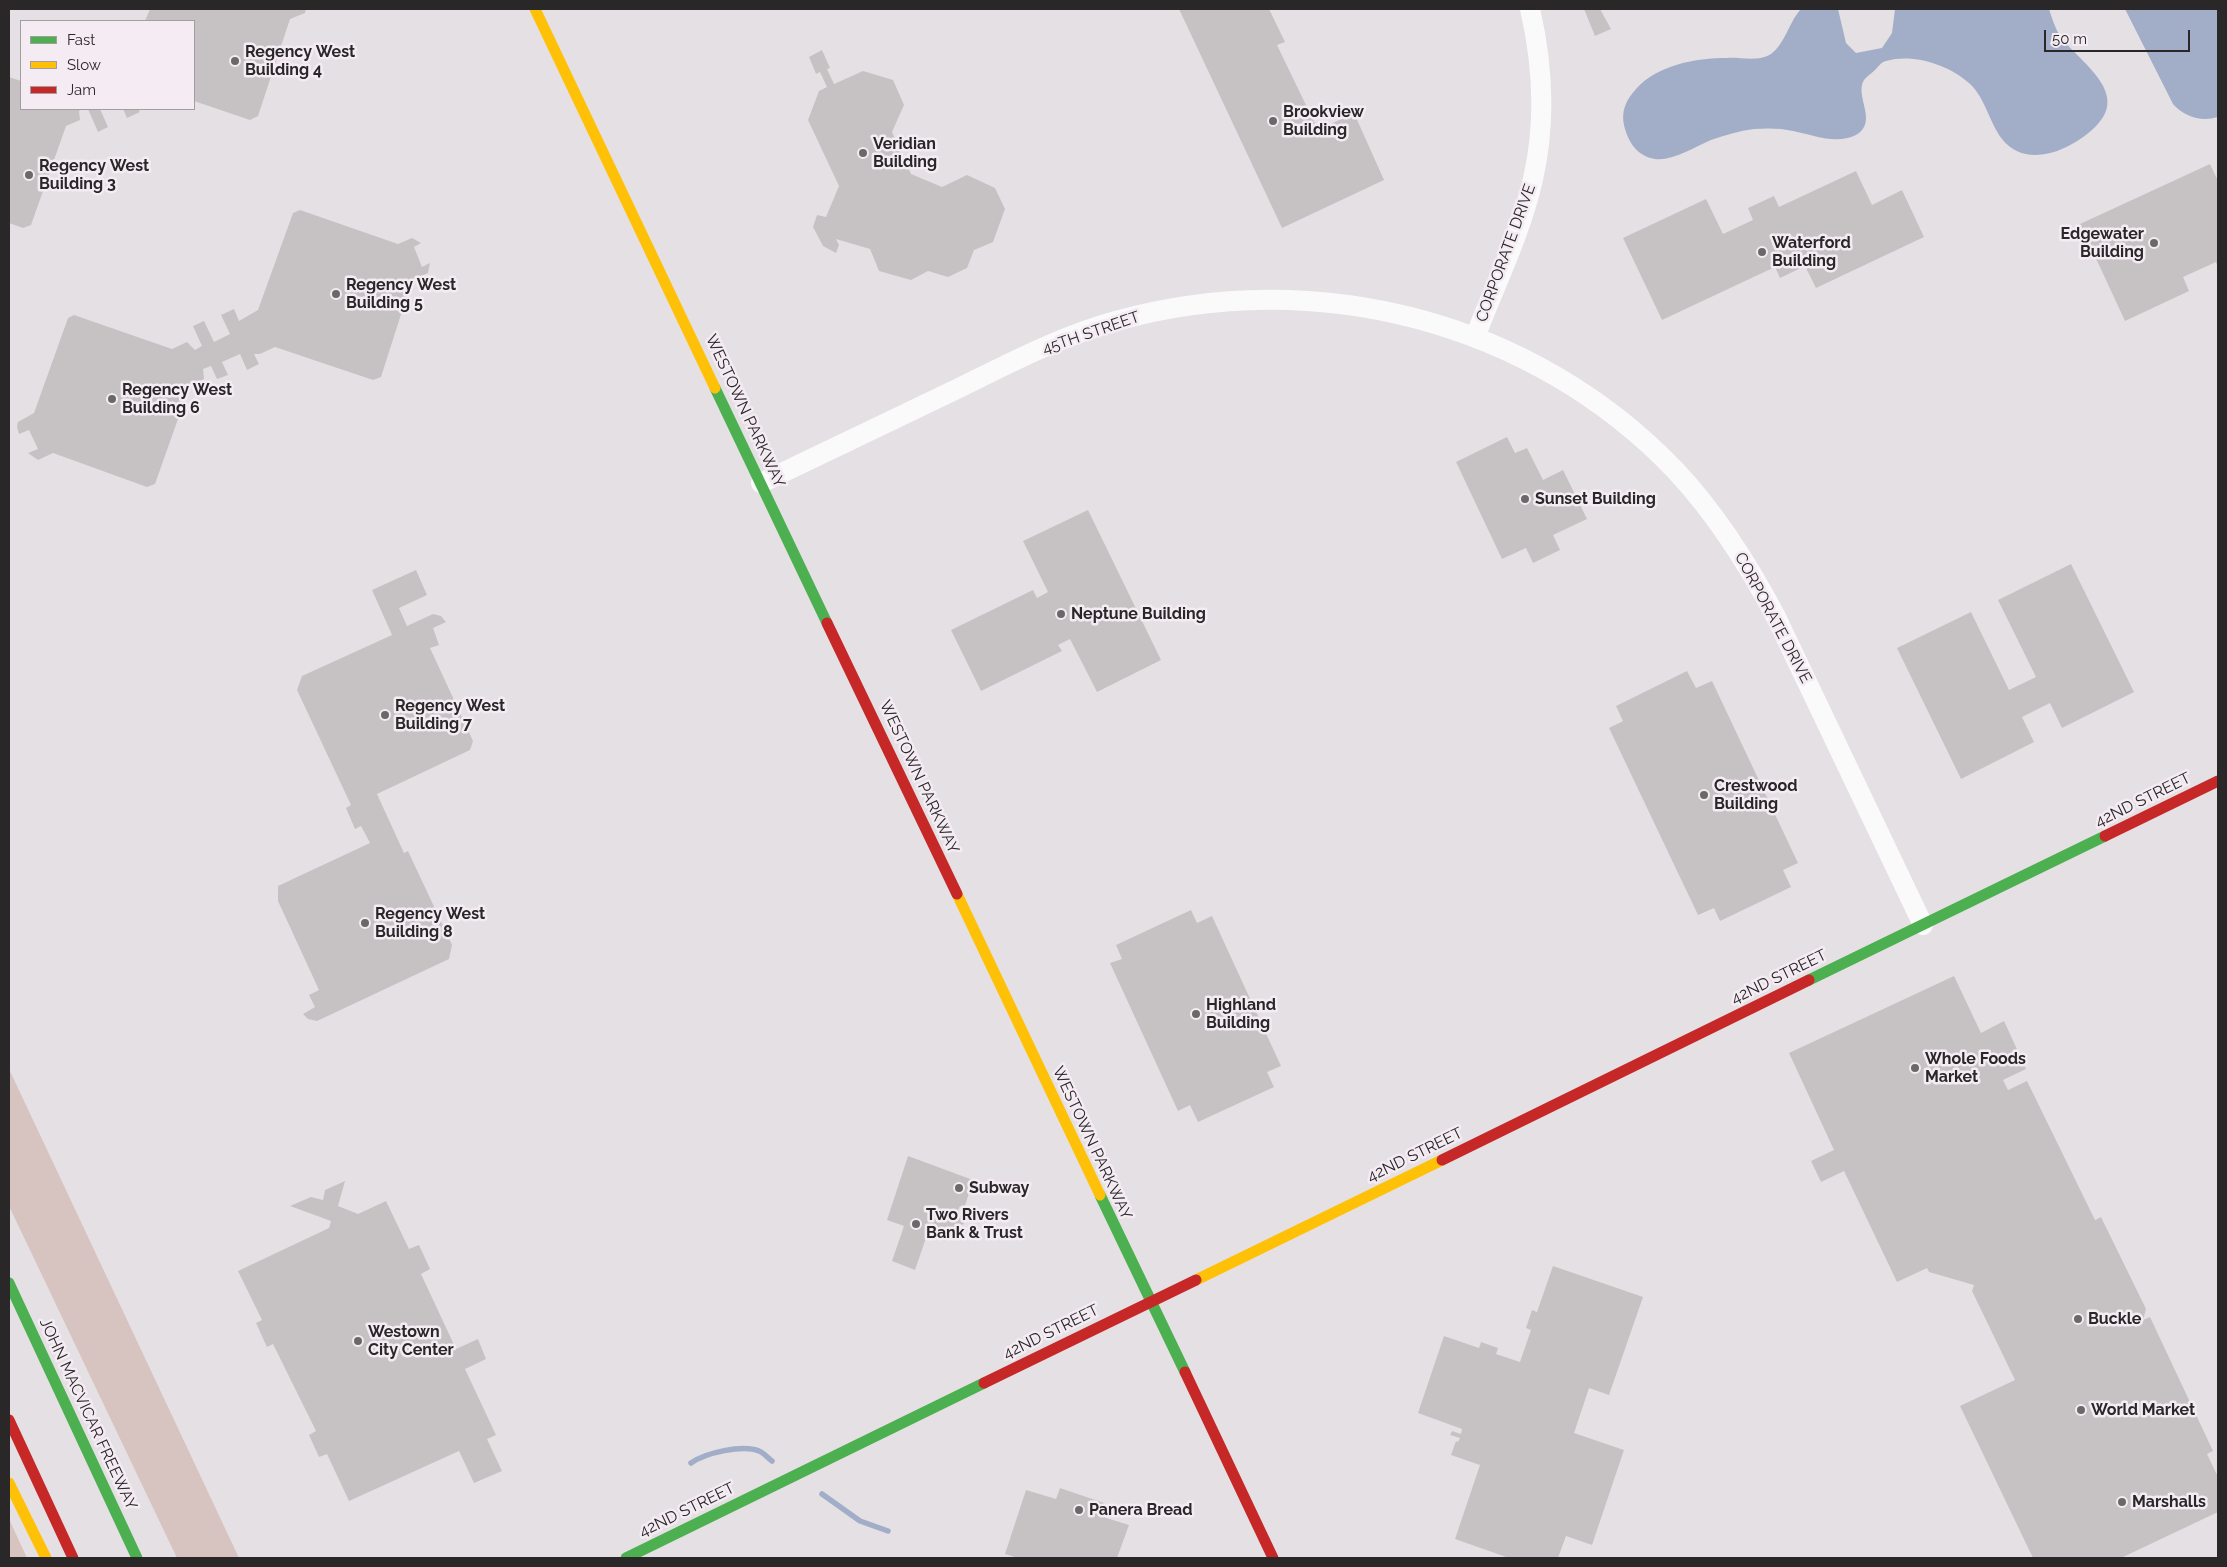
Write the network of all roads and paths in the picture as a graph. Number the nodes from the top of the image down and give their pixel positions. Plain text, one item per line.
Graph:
1 (535, 9) edge
2 (1530, 9) edge
3 (1475, 337) junction
4 (762, 483) junction
5 (2218, 781) edge
6 (1923, 925) junction
7 (9, 1281) edge
8 (1150, 1302) junction
9 (9, 1420) edge
10 (9, 1483) edge
11 (46, 1558) edge
12 (73, 1558) edge
13 (137, 1558) edge
14 (626, 1558) edge
15 (1273, 1558) edge

1 - 4 main road, WESTOWN PARKWAY
2 - 3 street, CORPORATE DRIVE
3 - 4 street, 45TH STREET
3 - 6 street, CORPORATE DRIVE
4 - 8 main road, WESTOWN PARKWAY
5 - 6 main road, 42ND STREET
6 - 8 main road, 42ND STREET
7 - 13 main road, JOHN MACVICAR FREEWAY
8 - 14 main road, 42ND STREET
8 - 15 main road, WESTOWN PARKWAY
9 - 12 main road
10 - 11 main road

